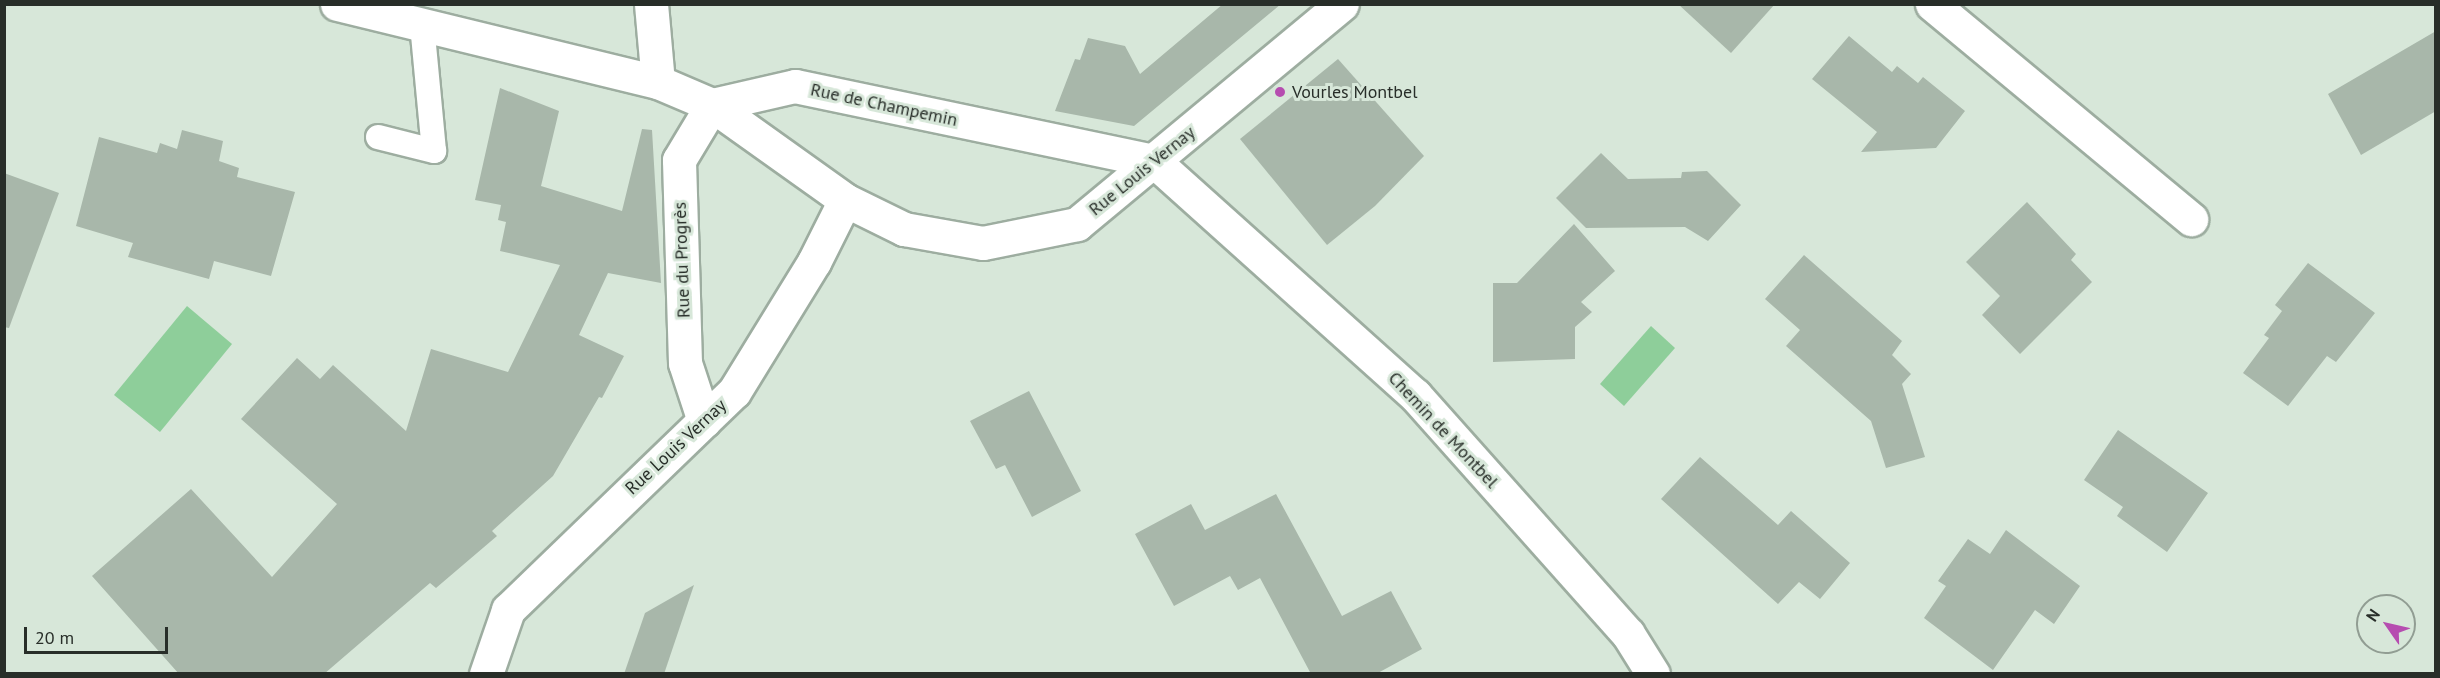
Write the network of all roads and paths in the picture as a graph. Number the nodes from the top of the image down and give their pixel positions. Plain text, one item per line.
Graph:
1 (338, 4) edge
2 (651, 4) edge
3 (1342, 4) edge
4 (1932, 4) edge
5 (422, 24) junction
6 (658, 82) junction
7 (712, 105) junction
8 (378, 137) dead end
9 (1154, 161) junction
10 (845, 200) junction
11 (2191, 219) dead end
12 (704, 421) junction
13 (486, 674) edge
14 (1653, 674) edge

1 - 5 street
2 - 6 street
3 - 9 street, Rue Louis Vernay
4 - 11 street
5 - 6 street
5 - 8 lane
6 - 7 street
7 - 9 street, Rue de Champemin
7 - 10 street, Rue Louis Vernay
7 - 12 street, Rue du Progrès
9 - 10 street, Rue Louis Vernay
9 - 14 street, Chemin de Montbel
10 - 12 street, Rue Louis Vernay
12 - 13 street, Rue Louis Vernay

